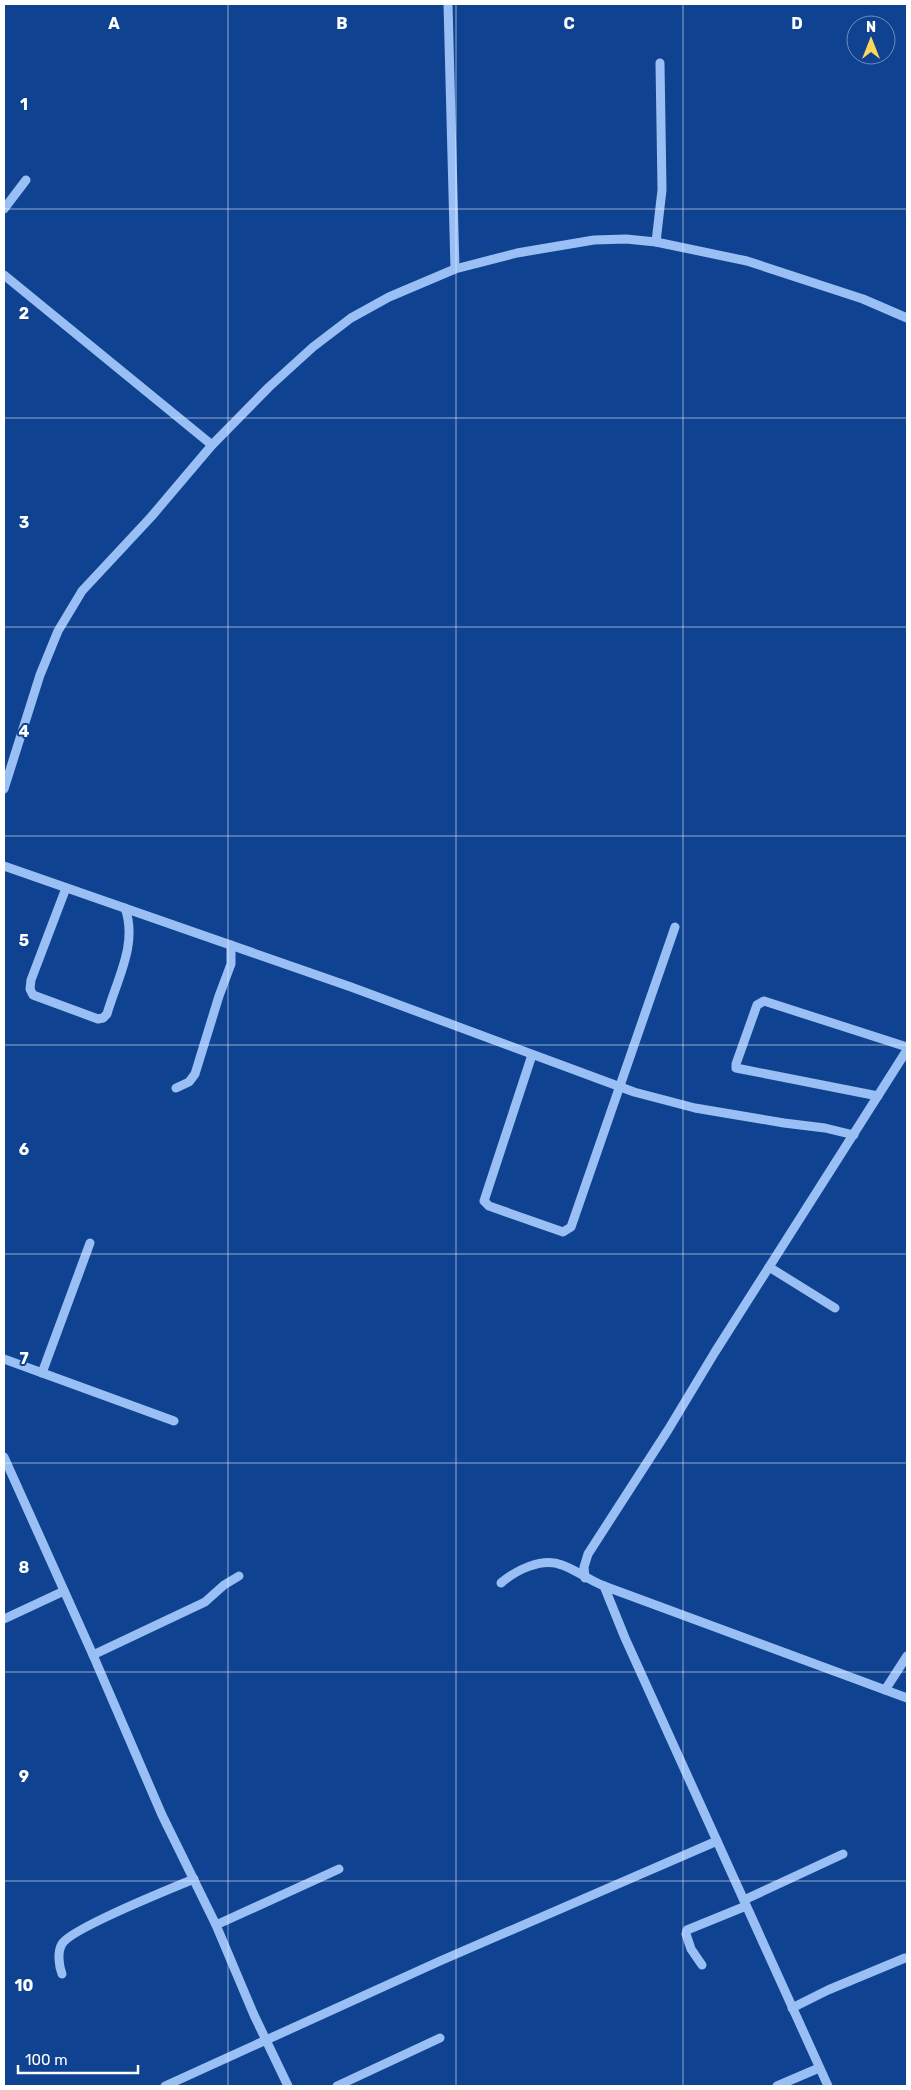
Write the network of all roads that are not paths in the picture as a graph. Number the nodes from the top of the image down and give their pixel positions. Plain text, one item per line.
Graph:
1 (448, 4) edge
2 (660, 63) dead end
3 (26, 180) dead end
4 (4, 209) edge
5 (656, 242) junction
6 (455, 270) junction
7 (4, 275) edge
8 (907, 318) edge
9 (212, 445) junction
10 (4, 789) edge
11 (4, 866) edge
12 (66, 888) junction
13 (125, 908) junction
14 (675, 927) dead end
15 (231, 945) junction
16 (907, 1048) edge
17 (532, 1055) junction
18 (620, 1087) junction
19 (176, 1088) dead end
20 (878, 1096) junction
21 (854, 1135) junction
22 (90, 1243) dead end
23 (769, 1267) junction
24 (835, 1308) dead end
25 (4, 1359) edge
26 (42, 1373) junction
27 (174, 1421) dead end
28 (4, 1457) edge
29 (239, 1576) dead end
30 (585, 1578) junction
31 (501, 1583) dead end
32 (604, 1586) junction
33 (64, 1590) junction
34 (4, 1619) edge
35 (93, 1655) junction
36 (907, 1656) edge
37 (885, 1690) junction
38 (907, 1698) edge
39 (717, 1841) junction
40 (843, 1854) dead end
41 (339, 1869) dead end
42 (194, 1879) junction
43 (745, 1903) junction
44 (216, 1925) junction
45 (904, 1958) dead end
46 (702, 1965) dead end
47 (62, 1974) dead end
48 (792, 2008) junction
49 (440, 2038) dead end
50 (268, 2041) junction
51 (819, 2068) junction
52 (165, 2086) edge
53 (288, 2086) edge
54 (337, 2086) edge
55 (776, 2086) edge
56 (828, 2086) edge

1 - 6 street
2 - 5 street
3 - 4 street
5 - 6 street
5 - 8 street
6 - 9 street
7 - 9 street
9 - 10 street
11 - 12 street
12 - 13 street
12 - 13 street
13 - 15 street
14 - 18 street
15 - 17 street
15 - 19 street
16 - 20 street
16 - 20 street
17 - 18 street
17 - 18 street
18 - 21 street
20 - 21 street
21 - 23 street
22 - 26 street
23 - 24 street
23 - 30 street
25 - 26 street
26 - 27 street
28 - 33 street
29 - 35 street
30 - 31 street
30 - 32 street
32 - 37 street
32 - 39 street
33 - 34 street
33 - 35 street
35 - 42 street
36 - 37 street
37 - 38 street
39 - 43 street
39 - 50 street
40 - 43 street
41 - 44 street
42 - 44 street
42 - 47 street
43 - 46 street
43 - 48 street
44 - 50 street
45 - 48 street
48 - 51 street
49 - 54 street
50 - 52 street
50 - 53 street
51 - 55 street
51 - 56 street

